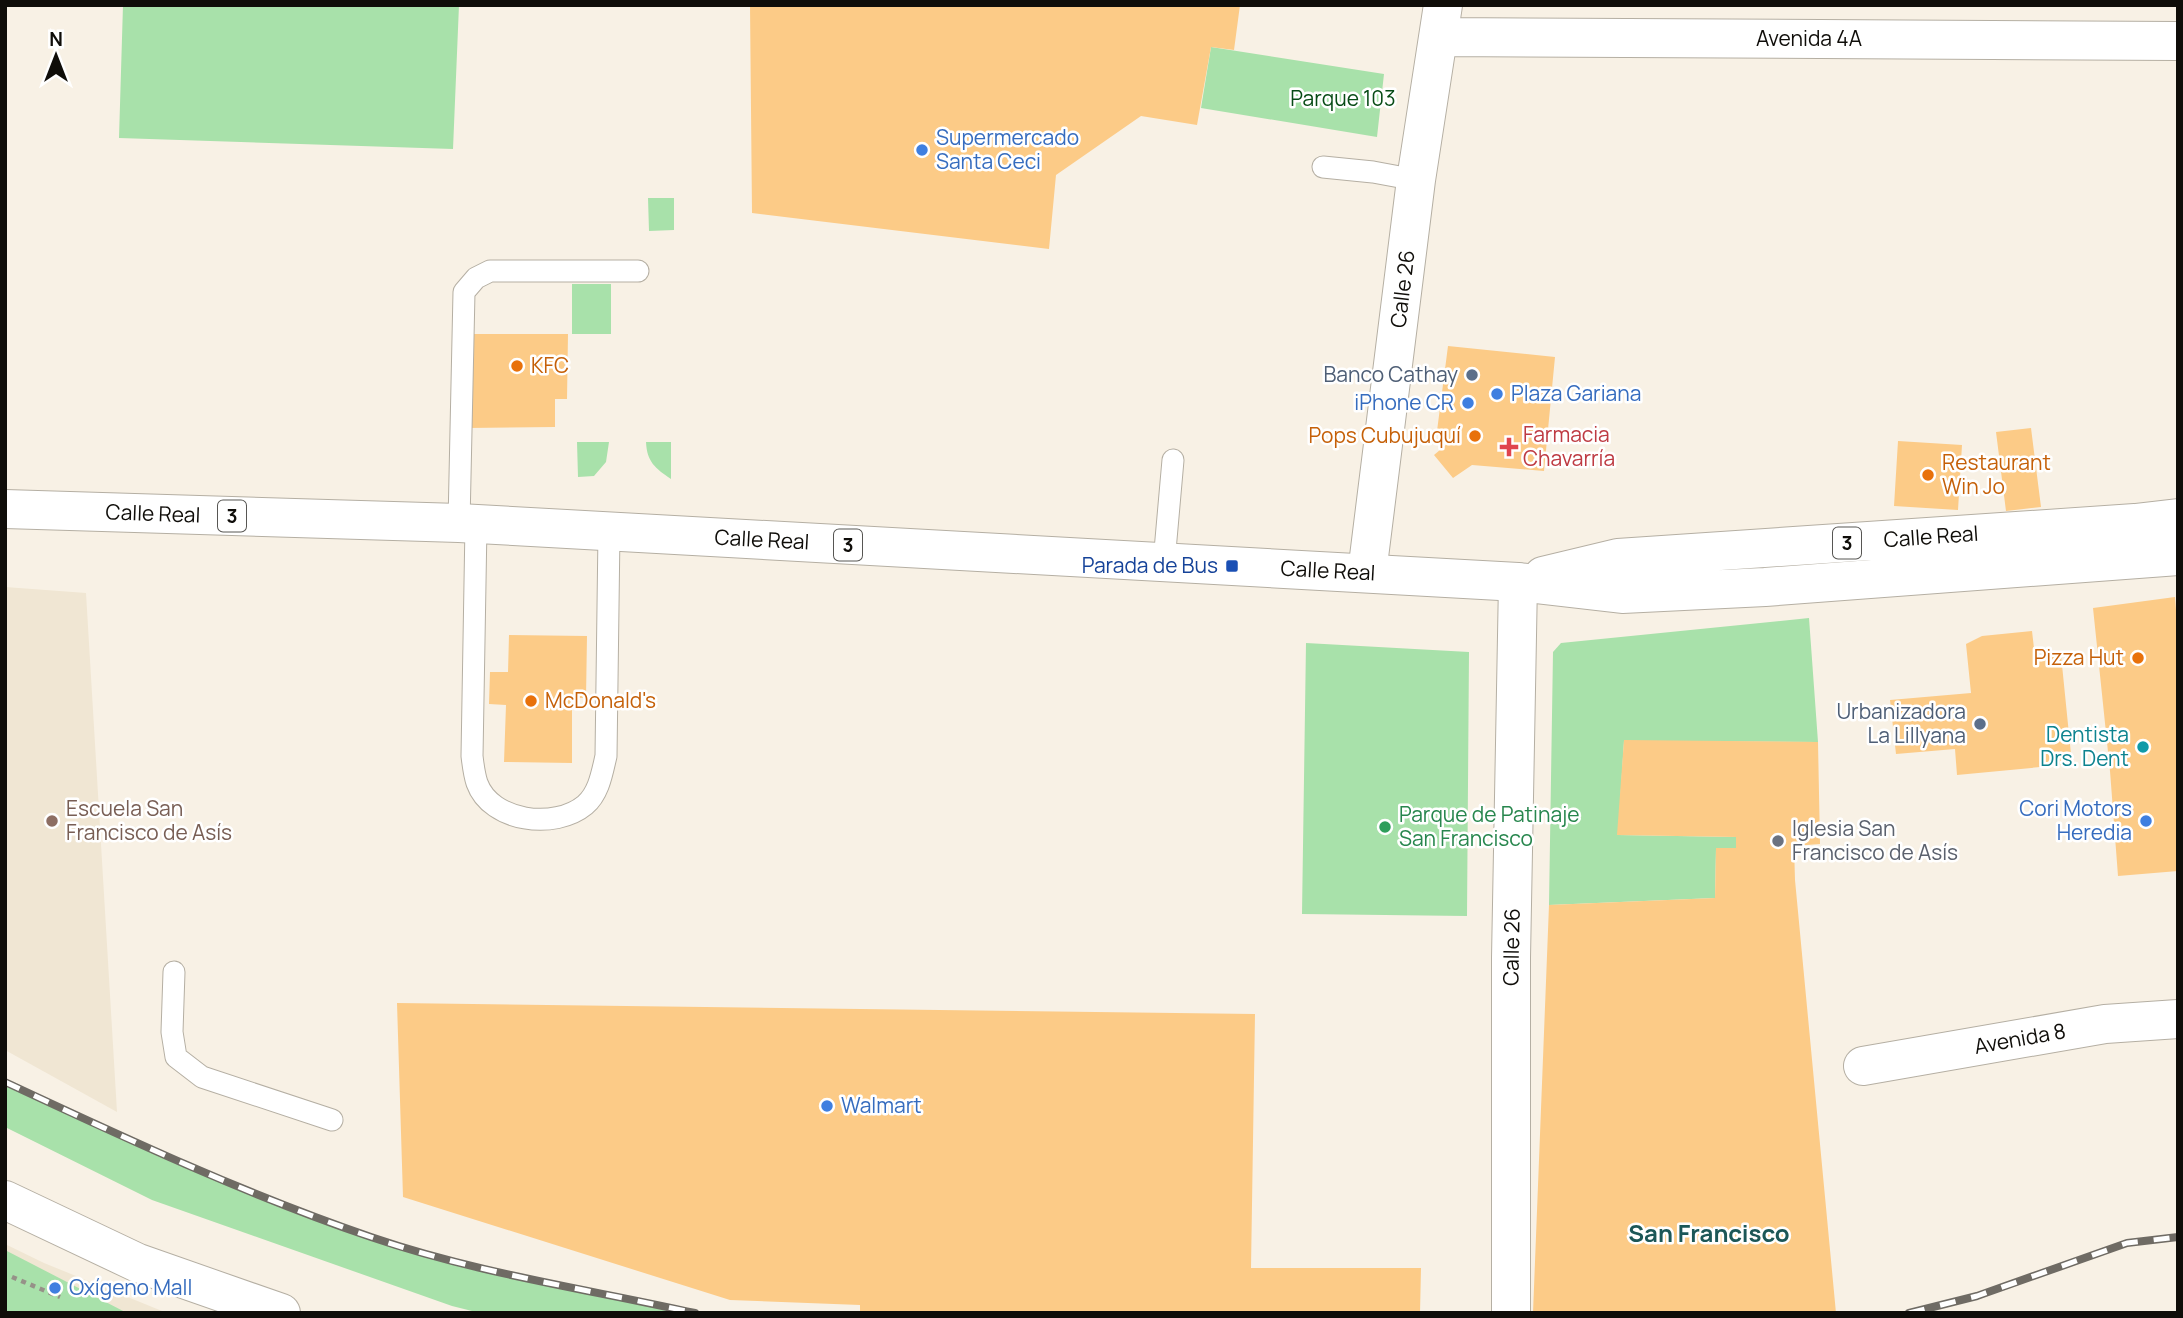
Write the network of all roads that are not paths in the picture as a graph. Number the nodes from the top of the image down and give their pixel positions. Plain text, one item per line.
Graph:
1 (1442, 21) edge
2 (2178, 41) edge
3 (1323, 167) dead end
4 (1416, 180) junction
5 (638, 271) dead end
6 (1173, 460) dead end
7 (5, 509) edge
8 (2178, 518) edge
9 (467, 524) junction
10 (609, 531) junction
11 (2178, 556) edge
12 (1164, 562) junction
13 (1367, 573) junction
14 (1518, 582) junction
15 (173, 972) dead end
16 (2178, 1019) edge
17 (1863, 1066) dead end
18 (332, 1120) dead end
19 (5, 1200) edge
20 (281, 1313) edge
21 (1511, 1313) edge

1 - 2 main road, Avenida 4A
1 - 4 main road, Calle 26
3 - 4 lane
4 - 13 main road, Calle 26
5 - 9 lane
6 - 12 lane
7 - 9 main road, Calle Real / 3
8 - 14 main road, Calle Real / 3
9 - 10 main road, Calle Real / 3
9 - 10 lane
10 - 12 main road, Calle Real / 3
11 - 14 main road, Calle Real / 3
12 - 13 main road, Calle Real / 3
13 - 14 main road, Calle Real / 3
14 - 21 main road, Calle 26
15 - 18 lane
16 - 17 main road, Avenida 8
19 - 20 main road

